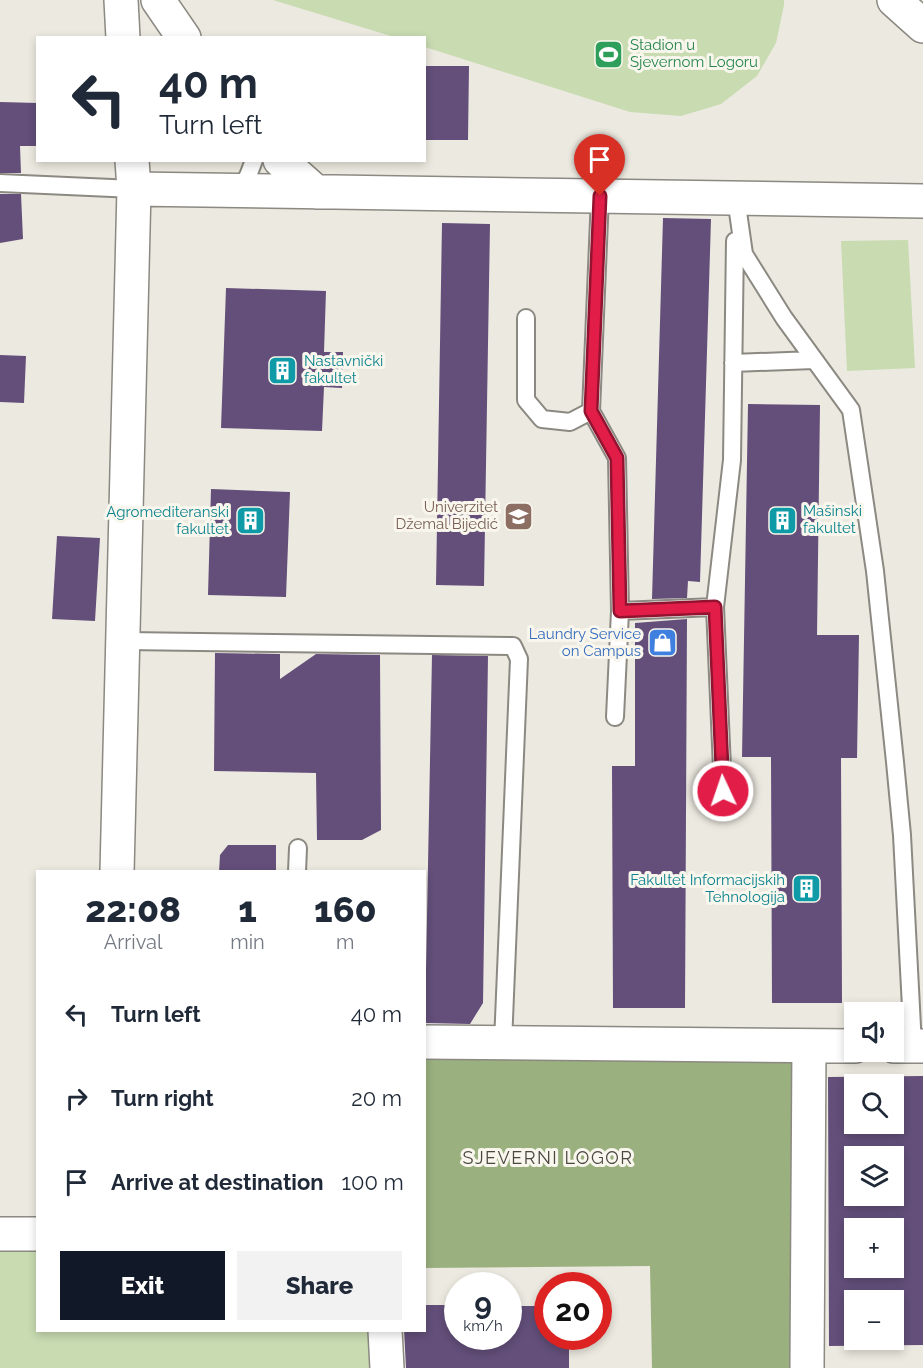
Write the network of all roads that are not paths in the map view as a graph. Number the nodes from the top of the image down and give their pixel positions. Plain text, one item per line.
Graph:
1 (121, 0) edge
2 (158, 0) edge
3 (894, 0) edge
4 (923, 26) edge
5 (123, 36) edge
6 (183, 36) edge
7 (253, 162) edge
8 (282, 162) edge
9 (133, 175) edge
10 (0, 183) edge
11 (238, 190) junction
12 (316, 192) junction
13 (600, 196) junction
14 (736, 198) junction
15 (923, 201) edge
16 (526, 318) dead end
17 (814, 360) junction
18 (733, 363) junction
19 (591, 411) junction
20 (715, 607) junction
21 (620, 611) junction
22 (125, 640) junction
23 (615, 717) dead end
24 (723, 791) dead end
25 (298, 848) dead end
26 (117, 870) edge
27 (297, 870) edge
28 (426, 1042) edge
29 (503, 1043) junction
30 (809, 1046) junction
31 (844, 1046) edge
32 (910, 1046) edge
33 (0, 1234) edge
34 (36, 1234) edge
35 (385, 1332) edge
36 (387, 1368) edge
37 (807, 1368) edge

1 - 5 street
2 - 6 street
3 - 4 street
7 - 11 lane
8 - 12 street
9 - 10 lane
9 - 11 street
9 - 22 street
11 - 12 street
12 - 13 street
13 - 14 street
13 - 19 lane
14 - 15 street
14 - 17 lane
14 - 18 lane
16 - 19 lane
17 - 18 lane
17 - 32 lane
18 - 20 lane
19 - 21 lane
20 - 21 lane
20 - 24 lane
21 - 23 lane
22 - 26 street
22 - 29 lane
25 - 27 lane
28 - 29 street
29 - 30 street
30 - 31 street
30 - 37 street
33 - 34 street
35 - 36 street

